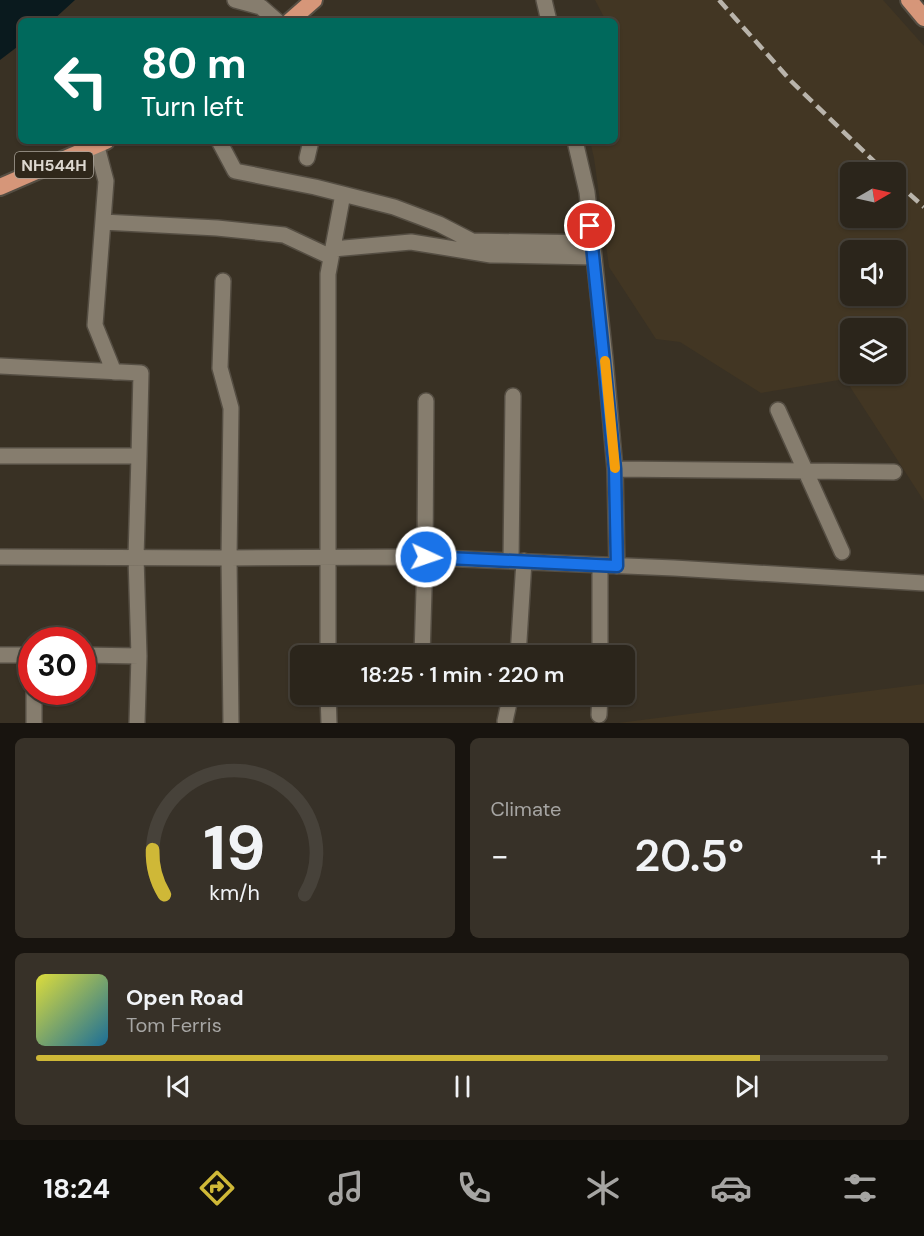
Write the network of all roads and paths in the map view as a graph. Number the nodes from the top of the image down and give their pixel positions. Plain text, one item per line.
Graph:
1 (235, 0) edge
2 (314, 0) edge
3 (544, 0) edge
4 (909, 0) edge
5 (262, 4) edge
6 (274, 18) edge
7 (293, 18) edge
8 (548, 18) edge
9 (924, 18) edge
10 (102, 144) edge
11 (221, 144) edge
12 (309, 144) edge
13 (576, 144) edge
14 (307, 158) dead end
15 (0, 187) edge
16 (343, 194) junction
17 (103, 222) junction
18 (593, 250) junction
19 (332, 253) junction
20 (223, 280) dead end
21 (0, 366) edge
22 (114, 372) junction
23 (513, 396) dead end
24 (426, 401) dead end
25 (778, 410) dead end
26 (0, 456) edge
27 (139, 456) junction
28 (615, 469) junction
29 (806, 471) junction
30 (894, 472) dead end
31 (842, 552) dead end
32 (0, 557) edge
33 (136, 557) junction
34 (328, 557) junction
35 (426, 557) junction
36 (229, 558) junction
37 (517, 561) junction
38 (600, 565) junction
39 (617, 566) junction
40 (924, 583) edge
41 (328, 645) edge
42 (422, 645) edge
43 (518, 645) edge
44 (600, 645) edge
45 (0, 655) edge
46 (18, 655) edge
47 (96, 655) edge
48 (139, 656) junction
49 (34, 705) edge
50 (328, 705) edge
51 (509, 705) edge
52 (599, 705) edge
53 (599, 715) dead end
54 (505, 721) dead end
55 (34, 723) edge
56 (137, 723) edge
57 (231, 723) edge
58 (328, 723) edge

1 - 5 street
2 - 7 highway
3 - 8 street
4 - 9 highway
5 - 6 street
10 - 15 highway, NH544H
10 - 17 street
11 - 16 street
12 - 14 street
13 - 18 street
16 - 18 street
16 - 19 street
17 - 19 street
17 - 22 street
18 - 19 street
18 - 28 street
19 - 34 street
20 - 36 street
21 - 22 street
22 - 27 street
23 - 37 street
24 - 35 street
25 - 29 street
26 - 27 street
27 - 33 street
28 - 29 street
28 - 39 street
29 - 30 street
29 - 31 street
32 - 33 street
33 - 36 street
33 - 48 street
34 - 35 street
34 - 36 street
34 - 41 street
35 - 37 street
35 - 42 street
36 - 57 street
37 - 38 street
37 - 43 street
38 - 39 street
38 - 44 street
39 - 40 street
45 - 46 street
47 - 48 street
48 - 56 street
49 - 55 street
50 - 58 street
51 - 54 street
52 - 53 street

